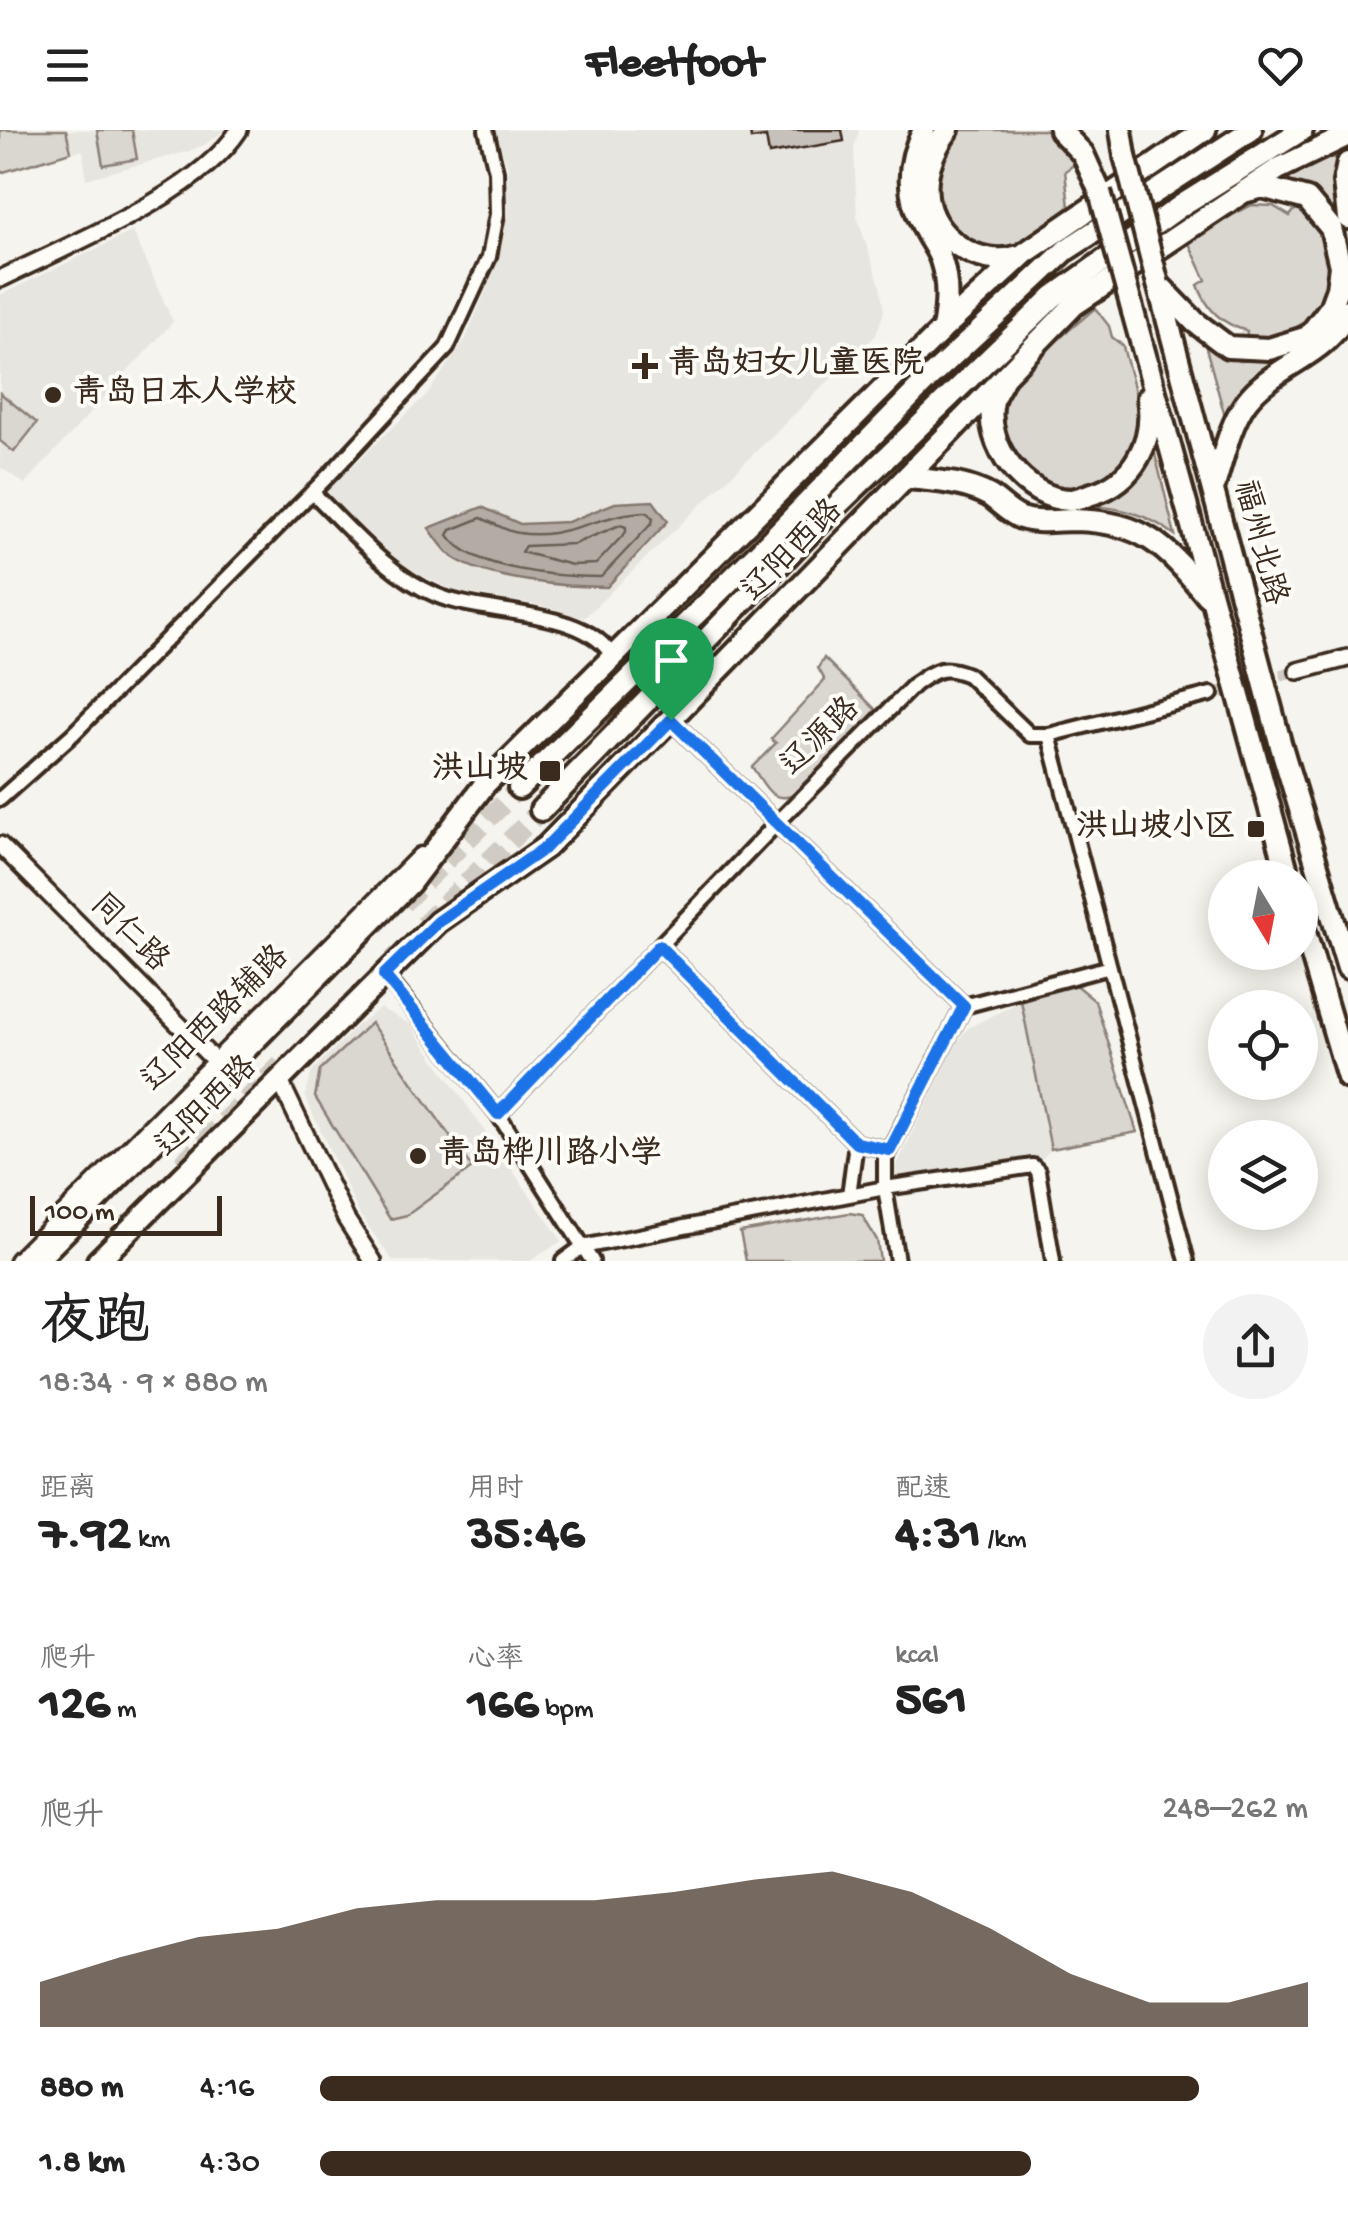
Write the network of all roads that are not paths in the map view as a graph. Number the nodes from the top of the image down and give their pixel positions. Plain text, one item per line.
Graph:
1 (239, 130) edge
2 (486, 130) edge
3 (924, 130) edge
4 (948, 130) edge
5 (1060, 130) edge
6 (1083, 130) edge
7 (1120, 130) edge
8 (1205, 130) edge
9 (1251, 130) edge
10 (1302, 130) edge
11 (1348, 135) edge
12 (1348, 163) edge
13 (1100, 192) junction
14 (1240, 193) junction
15 (1348, 218) edge
16 (1025, 254) junction
17 (0, 279) edge
18 (1158, 284) junction
19 (1348, 310) edge
20 (1133, 312) junction
21 (943, 329) junction
22 (1007, 371) junction
23 (908, 478) junction
24 (1213, 489) junction
25 (312, 492) junction
26 (1214, 604) junction
27 (613, 658) junction
28 (1348, 658) edge
29 (1298, 672) tunnel mouth
30 (1211, 694) tunnel mouth
31 (671, 720) junction
32 (1049, 735) junction
33 (519, 788) tunnel mouth
34 (0, 799) edge
35 (541, 810) tunnel mouth
36 (778, 822) junction
37 (0, 845) edge
38 (1284, 860) edge
39 (659, 946) junction
40 (1110, 968) junction
41 (1348, 968) edge
42 (1316, 970) edge
43 (384, 975) junction
44 (964, 1006) junction
45 (216, 1070) junction
46 (1348, 1078) edge
47 (280, 1079) junction
48 (498, 1114) junction
49 (856, 1143) junction
50 (890, 1150) junction
51 (885, 1188) junction
52 (848, 1195) junction
53 (582, 1247) junction
54 (19, 1261) edge
55 (36, 1261) edge
56 (98, 1261) edge
57 (373, 1261) edge
58 (563, 1261) edge
59 (592, 1261) edge
60 (898, 1261) edge
61 (1053, 1261) edge
62 (1186, 1261) edge

1 - 17 street
2 - 25 street
3 - 21 main road
4 - 16 main road
5 - 13 main road
6 - 13 main road, 福州北路
7 - 18 main road, 福州北路, bridge
8 - 16 main road, 辽阳西路
9 - 33 main road, 辽阳西路
10 - 35 main road, 辽阳西路
11 - 14 main road, 辽阳西路
12 - 15 main road
13 - 20 main road, 福州北路, bridge
14 - 18 main road
14 - 22 main road, 辽阳西路
16 - 21 main road, 辽阳西路
18 - 24 main road, 福州北路
19 - 24 main road
20 - 22 main road
20 - 26 main road, 福州北路
21 - 27 main road, 辽阳西路
22 - 23 main road, 辽阳西路
23 - 26 main road
23 - 31 main road, 辽阳西路
24 - 41 main road, 福州北路
25 - 27 street
25 - 34 street
26 - 38 main road, 福州北路
27 - 45 main road, 辽阳西路
28 - 29 street
30 - 32 street
31 - 36 street
31 - 43 main road, 辽阳西路
32 - 36 street, 辽源路
32 - 40 street
36 - 39 street, 辽源路
36 - 44 street
37 - 45 street, 同仁路
39 - 48 street, 辽源路
39 - 49 street
40 - 44 street
40 - 62 street
42 - 46 main road
43 - 47 main road, 辽阳西路
43 - 48 street
44 - 50 street
45 - 54 main road, 辽阳西路辅路
45 - 55 main road, 辽阳西路
47 - 56 main road, 辽阳西路
47 - 57 street
48 - 53 street
49 - 50 street
49 - 52 street
50 - 51 street
51 - 52 street
51 - 60 street
51 - 61 street
52 - 53 street
53 - 58 street
53 - 59 street

